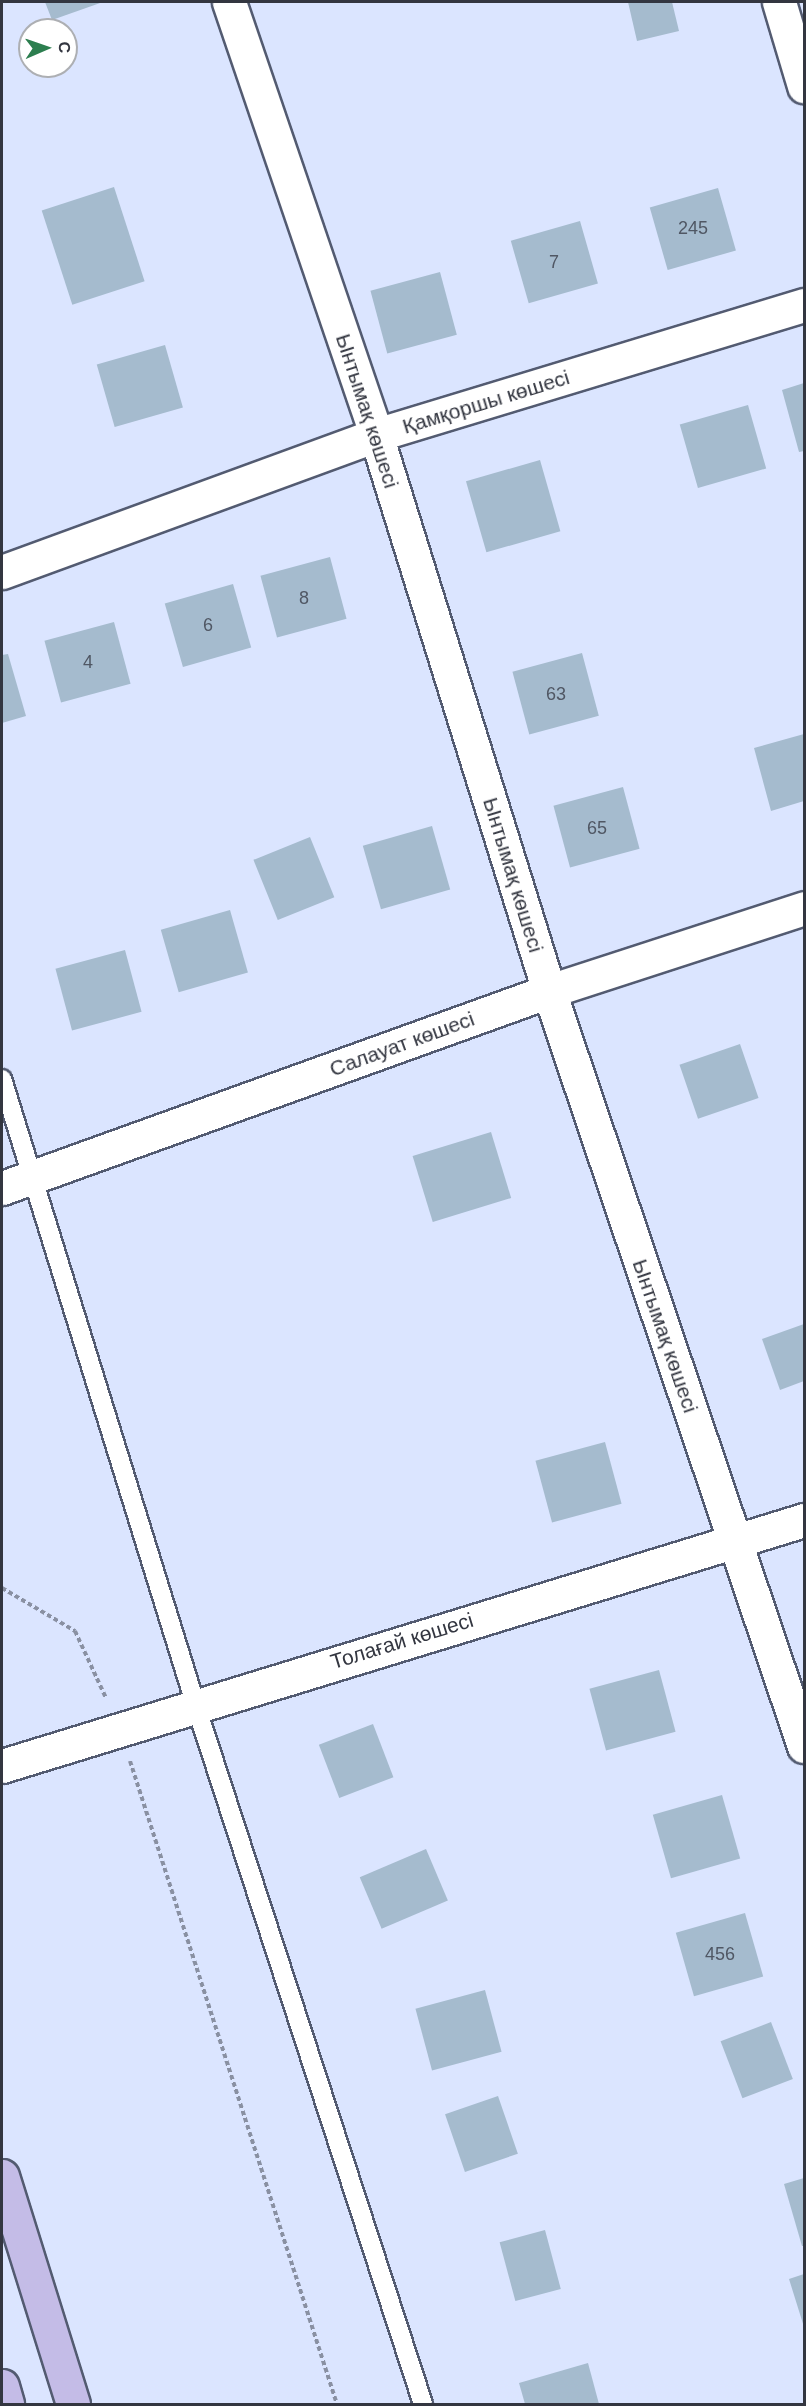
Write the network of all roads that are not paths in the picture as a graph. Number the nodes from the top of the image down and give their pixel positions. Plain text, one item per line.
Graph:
1 (229, 2) edge
2 (779, 2) edge
3 (804, 86) edge
4 (804, 305) edge
5 (376, 435) junction
6 (2, 572) edge
7 (804, 908) edge
8 (549, 992) junction
9 (2, 1079) edge
10 (34, 1176) junction
11 (2, 1188) edge
12 (804, 1520) edge
13 (735, 1542) junction
14 (195, 1703) junction
15 (804, 1746) edge
16 (2, 1766) edge
17 (2, 2176) edge
18 (2, 2386) edge
19 (8, 2404) edge
20 (74, 2404) edge
21 (423, 2404) edge

1 - 5 street, Ынтымақ көшесі
2 - 3 street
4 - 5 street, Қамқоршы көшесі
5 - 6 street, Қамқоршы көшесі
5 - 8 street, Ынтымақ көшесі
7 - 8 street, Салауат көшесі
8 - 10 street, Салауат көшесі
8 - 13 street, Ынтымақ көшесі
9 - 10 lane
10 - 11 street, Салауат көшесі
10 - 14 lane
12 - 13 street, Толағай көшесі
13 - 14 street, Толағай көшесі
13 - 15 street, Ынтымақ көшесі
14 - 16 street, Толағай көшесі
14 - 21 lane
17 - 20 main road
18 - 19 main road

